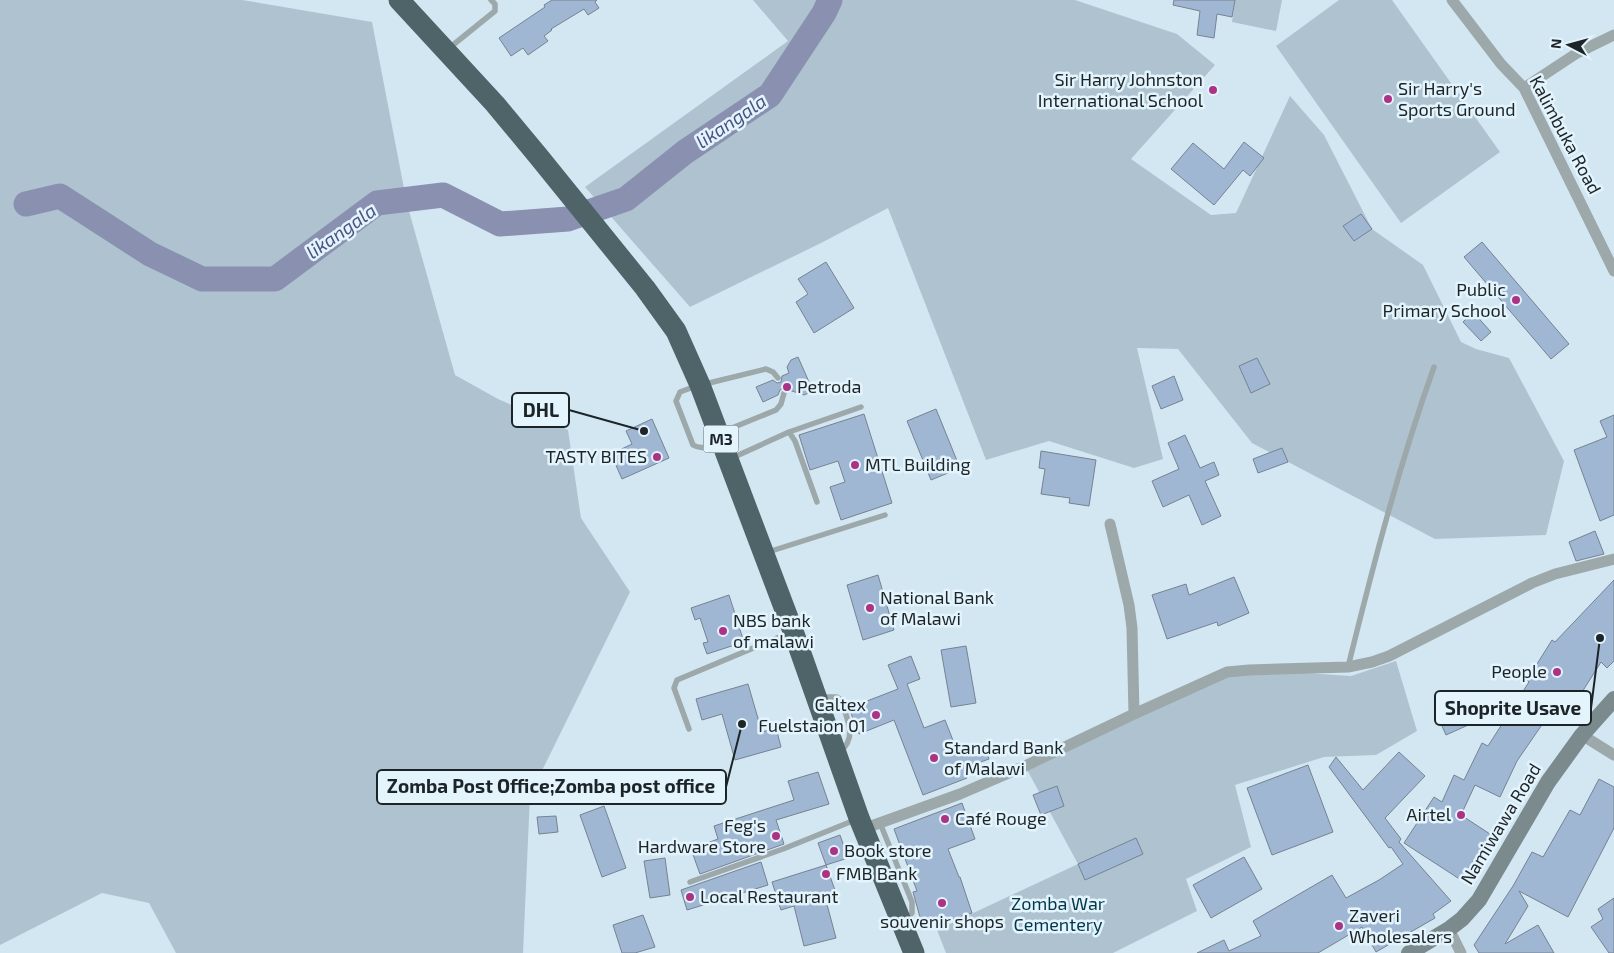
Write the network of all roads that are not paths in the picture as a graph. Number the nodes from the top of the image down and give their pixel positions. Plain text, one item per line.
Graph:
1 (491, 0) edge
2 (1452, 0) edge
3 (403, 1) edge
4 (1614, 35) edge
5 (445, 50) junction
6 (1524, 88) junction
7 (1614, 271) edge
8 (1434, 367) dead end
9 (778, 378) dead end
10 (700, 385) junction
11 (784, 393) dead end
12 (861, 407) dead end
13 (789, 432) junction
14 (723, 445) junction
15 (816, 502) dead end
16 (885, 515) dead end
17 (1110, 524) dead end
18 (764, 554) junction
19 (1614, 559) edge
20 (793, 631) junction
21 (1348, 667) junction
22 (1614, 699) edge
23 (1134, 714) junction
24 (689, 729) dead end
25 (1582, 735) junction
26 (1614, 755) edge
27 (867, 824) junction
28 (690, 882) dead end
29 (1449, 930) junction
30 (914, 953) edge
31 (1408, 953) edge
32 (1461, 953) edge

1 - 5 lane
2 - 6 street, Kalimbuka Road
3 - 5 highway, M3
4 - 6 street
5 - 10 highway, M3
6 - 7 street, Kalimbuka Road
8 - 21 lane
9 - 10 lane
10 - 14 highway, M3
10 - 14 lane
11 - 14 lane
12 - 13 lane
13 - 14 lane
13 - 15 lane
14 - 18 highway, M3
16 - 18 lane
17 - 23 street
18 - 20 highway, M3
19 - 21 street
20 - 24 lane
20 - 27 highway, M3
21 - 23 street
22 - 25 street, Namiwawa Road
23 - 27 street
25 - 26 street
25 - 29 street, Namiwawa Road
27 - 28 lane
27 - 30 highway, M3
29 - 31 street, Namiwawa Road
29 - 32 street

